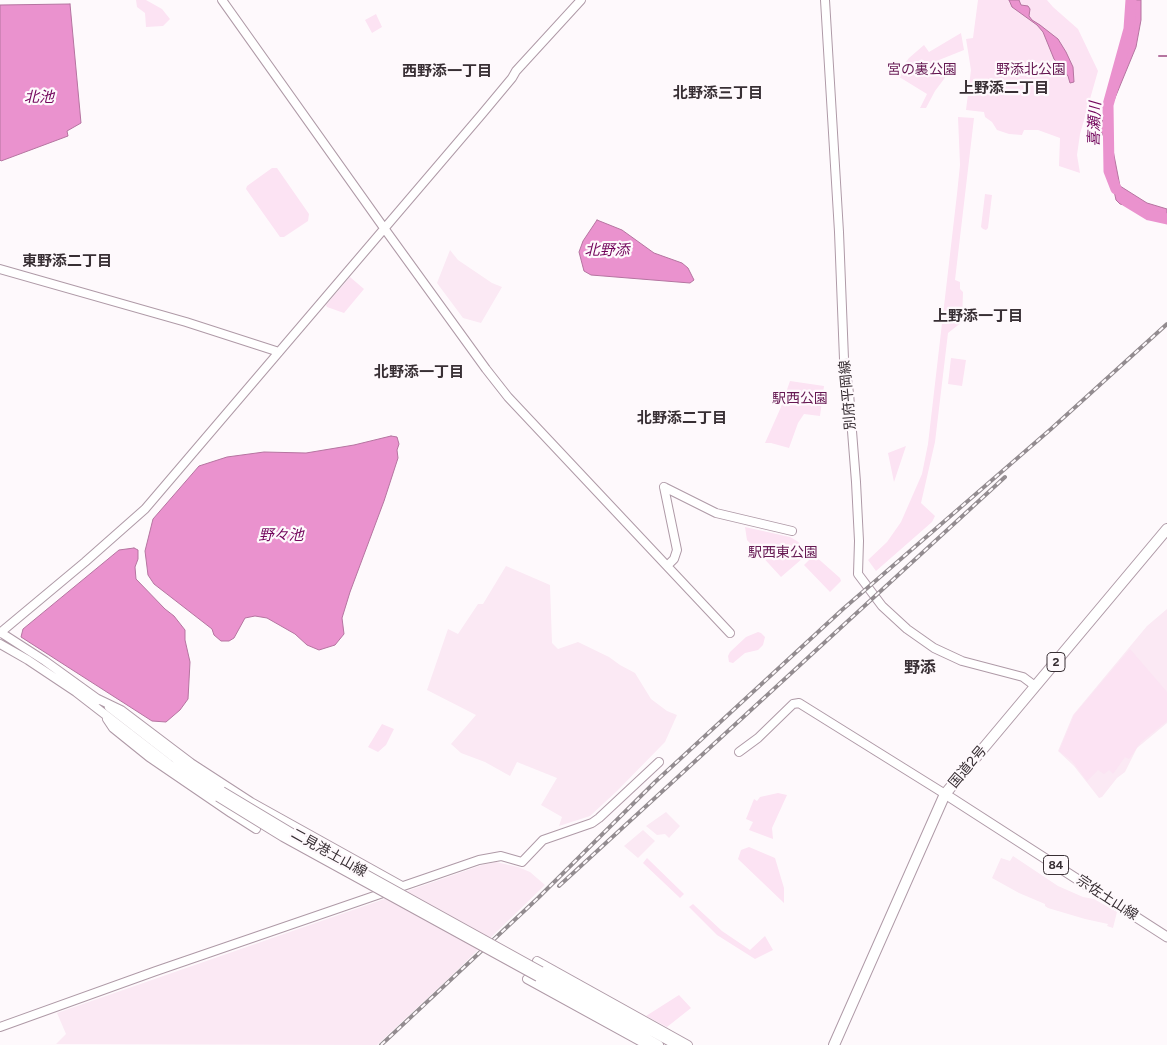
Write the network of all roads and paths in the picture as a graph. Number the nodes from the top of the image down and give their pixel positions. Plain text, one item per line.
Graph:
1 (222, 0) edge
2 (581, 0) edge
3 (825, 0) edge
4 (384, 228) junction
5 (0, 269) edge
6 (279, 352) junction
7 (1167, 529) edge
8 (792, 531) dead end
9 (667, 566) junction
10 (0, 633) edge
11 (730, 633) dead end
12 (0, 644) edge
13 (1035, 686) junction
14 (96, 698) junction
15 (102, 712) junction
16 (739, 752) dead end
17 (659, 762) dead end
18 (220, 794) junction
19 (945, 794) junction
20 (256, 828) dead end
21 (402, 886) junction
22 (1167, 937) edge
23 (537, 961) dead end
24 (540, 974) junction
25 (526, 979) dead end
26 (0, 1027) edge
27 (647, 1045) edge
28 (659, 1045) edge
29 (676, 1045) edge
30 (688, 1045) edge
31 (834, 1045) edge

1 - 4 street
2 - 4 street
3 - 13 street, 別府平岡線
4 - 6 street
4 - 9 street
5 - 6 street
6 - 10 street
7 - 13 highway, 国道2号 / 2
8 - 9 street
9 - 11 street
10 - 14 street, 二見港土山線
12 - 15 street, 二見港土山線
13 - 19 highway, 国道2号 / 2
14 - 18 street, 二見港土山線
14 - 21 street
15 - 18 street, 二見港土山線
15 - 20 street
16 - 19 street
17 - 21 street
18 - 24 street, 二見港土山線, bridge
19 - 22 main road, 宗佐土山線 / 84
19 - 31 highway, 国道2号 / 2
21 - 26 street
23 - 30 street
24 - 28 street, 二見港土山線
24 - 29 street, 二見港土山線
25 - 27 street

